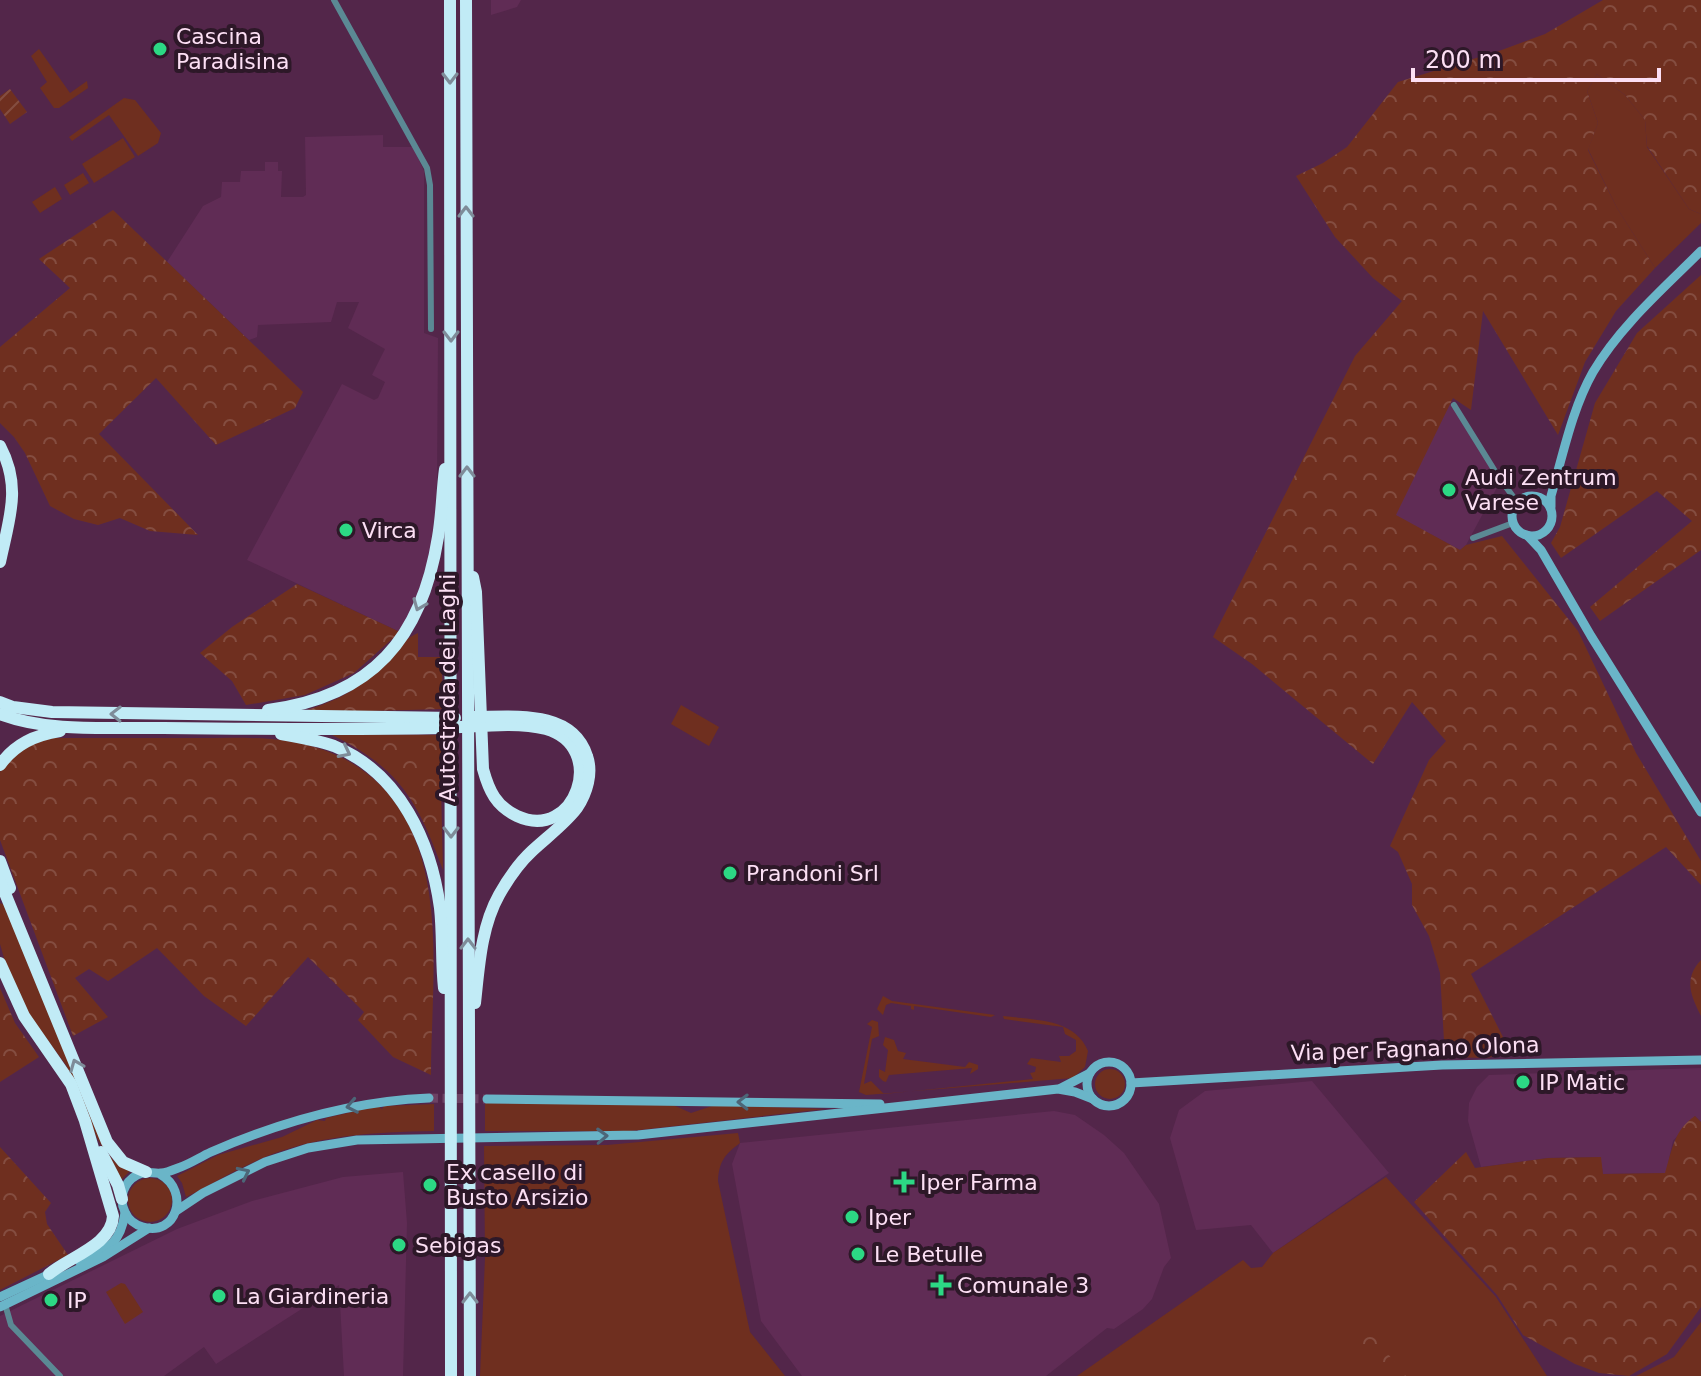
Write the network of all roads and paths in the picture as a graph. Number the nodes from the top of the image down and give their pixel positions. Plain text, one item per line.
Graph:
1 (334, 0) edge
2 (450, 0) edge
3 (466, 0) edge
4 (1701, 251) edge
5 (431, 329) dead end
6 (1454, 405) dead end
7 (451, 418) junction
8 (0, 446) edge
9 (1556, 479) junction
10 (1534, 495) junction
11 (1517, 502) junction
12 (1551, 507) junction
13 (1513, 523) junction
14 (1546, 531) junction
15 (1527, 535) junction
16 (1473, 538) dead end
17 (467, 550) junction
18 (1546, 558) junction
19 (0, 562) edge
20 (0, 702) edge
21 (0, 714) edge
22 (194, 715) junction
23 (506, 722) junction
24 (417, 723) junction
25 (91, 727) junction
26 (242, 729) junction
27 (0, 765) edge
28 (1701, 812) edge
29 (0, 861) edge
30 (0, 881) edge
31 (0, 963) edge
32 (43, 981) junction
33 (469, 1050) junction
34 (450, 1052) junction
35 (1701, 1060) edge
36 (1090, 1073) junction
37 (1131, 1083) junction
38 (1058, 1089) junction
39 (429, 1098) tunnel mouth
40 (487, 1099) tunnel mouth
41 (1093, 1099) junction
42 (908, 1104) junction
43 (85, 1121) junction
44 (146, 1172) junction
45 (160, 1174) junction
46 (122, 1199) junction
47 (176, 1211) junction
48 (125, 1213) junction
49 (149, 1228) junction
50 (49, 1274) junction
51 (2, 1303) edge
52 (0, 1321) edge
53 (11, 1325) junction
54 (60, 1376) edge
55 (451, 1376) edge
56 (470, 1376) edge

1 - 5 street
2 -> 7 highway, Autostrada dei Laghi
17 -> 3 highway, Autostrada dei Laghi
4 - 9 main road
6 - 11 street
7 -> 22 highway
7 -> 34 highway, Autostrada dei Laghi
8 - 19 highway
9 - 10 main road
9 - 12 main road
10 - 11 main road
10 - 12 main road
11 - 13 main road
12 - 14 main road
13 - 15 main road
13 - 16 street
14 - 15 main road
14 - 18 main road
15 - 18 main road
17 - 23 highway
33 -> 17 highway, Autostrada dei Laghi
18 - 28 main road
22 -> 20 highway
21 - 25 highway
22 - 24 highway
23 - 24 highway
23 - 33 highway
24 - 26 highway
25 - 26 highway
25 - 27 highway
26 -> 34 highway
29 - 32 highway
30 - 32 highway
31 - 43 highway
44 -> 32 highway
56 -> 33 highway, Autostrada dei Laghi
34 - 55 highway, Autostrada dei Laghi
35 - 37 main road, Via per Fagnano Olona
36 - 37 main road
36 - 38 main road
36 - 41 main road
37 - 41 main road
38 - 41 main road
38 - 42 main road
39 -> 45 main road
42 -> 40 main road
47 -> 42 main road
43 - 46 highway
43 - 50 highway
44 - 45 main road
44 - 46 main road
45 - 47 main road
46 - 48 main road
47 - 49 main road
48 - 49 main road
48 - 50 main road
49 - 51 main road
50 - 51 main road
51 - 53 street
52 - 53 street
53 - 54 street

